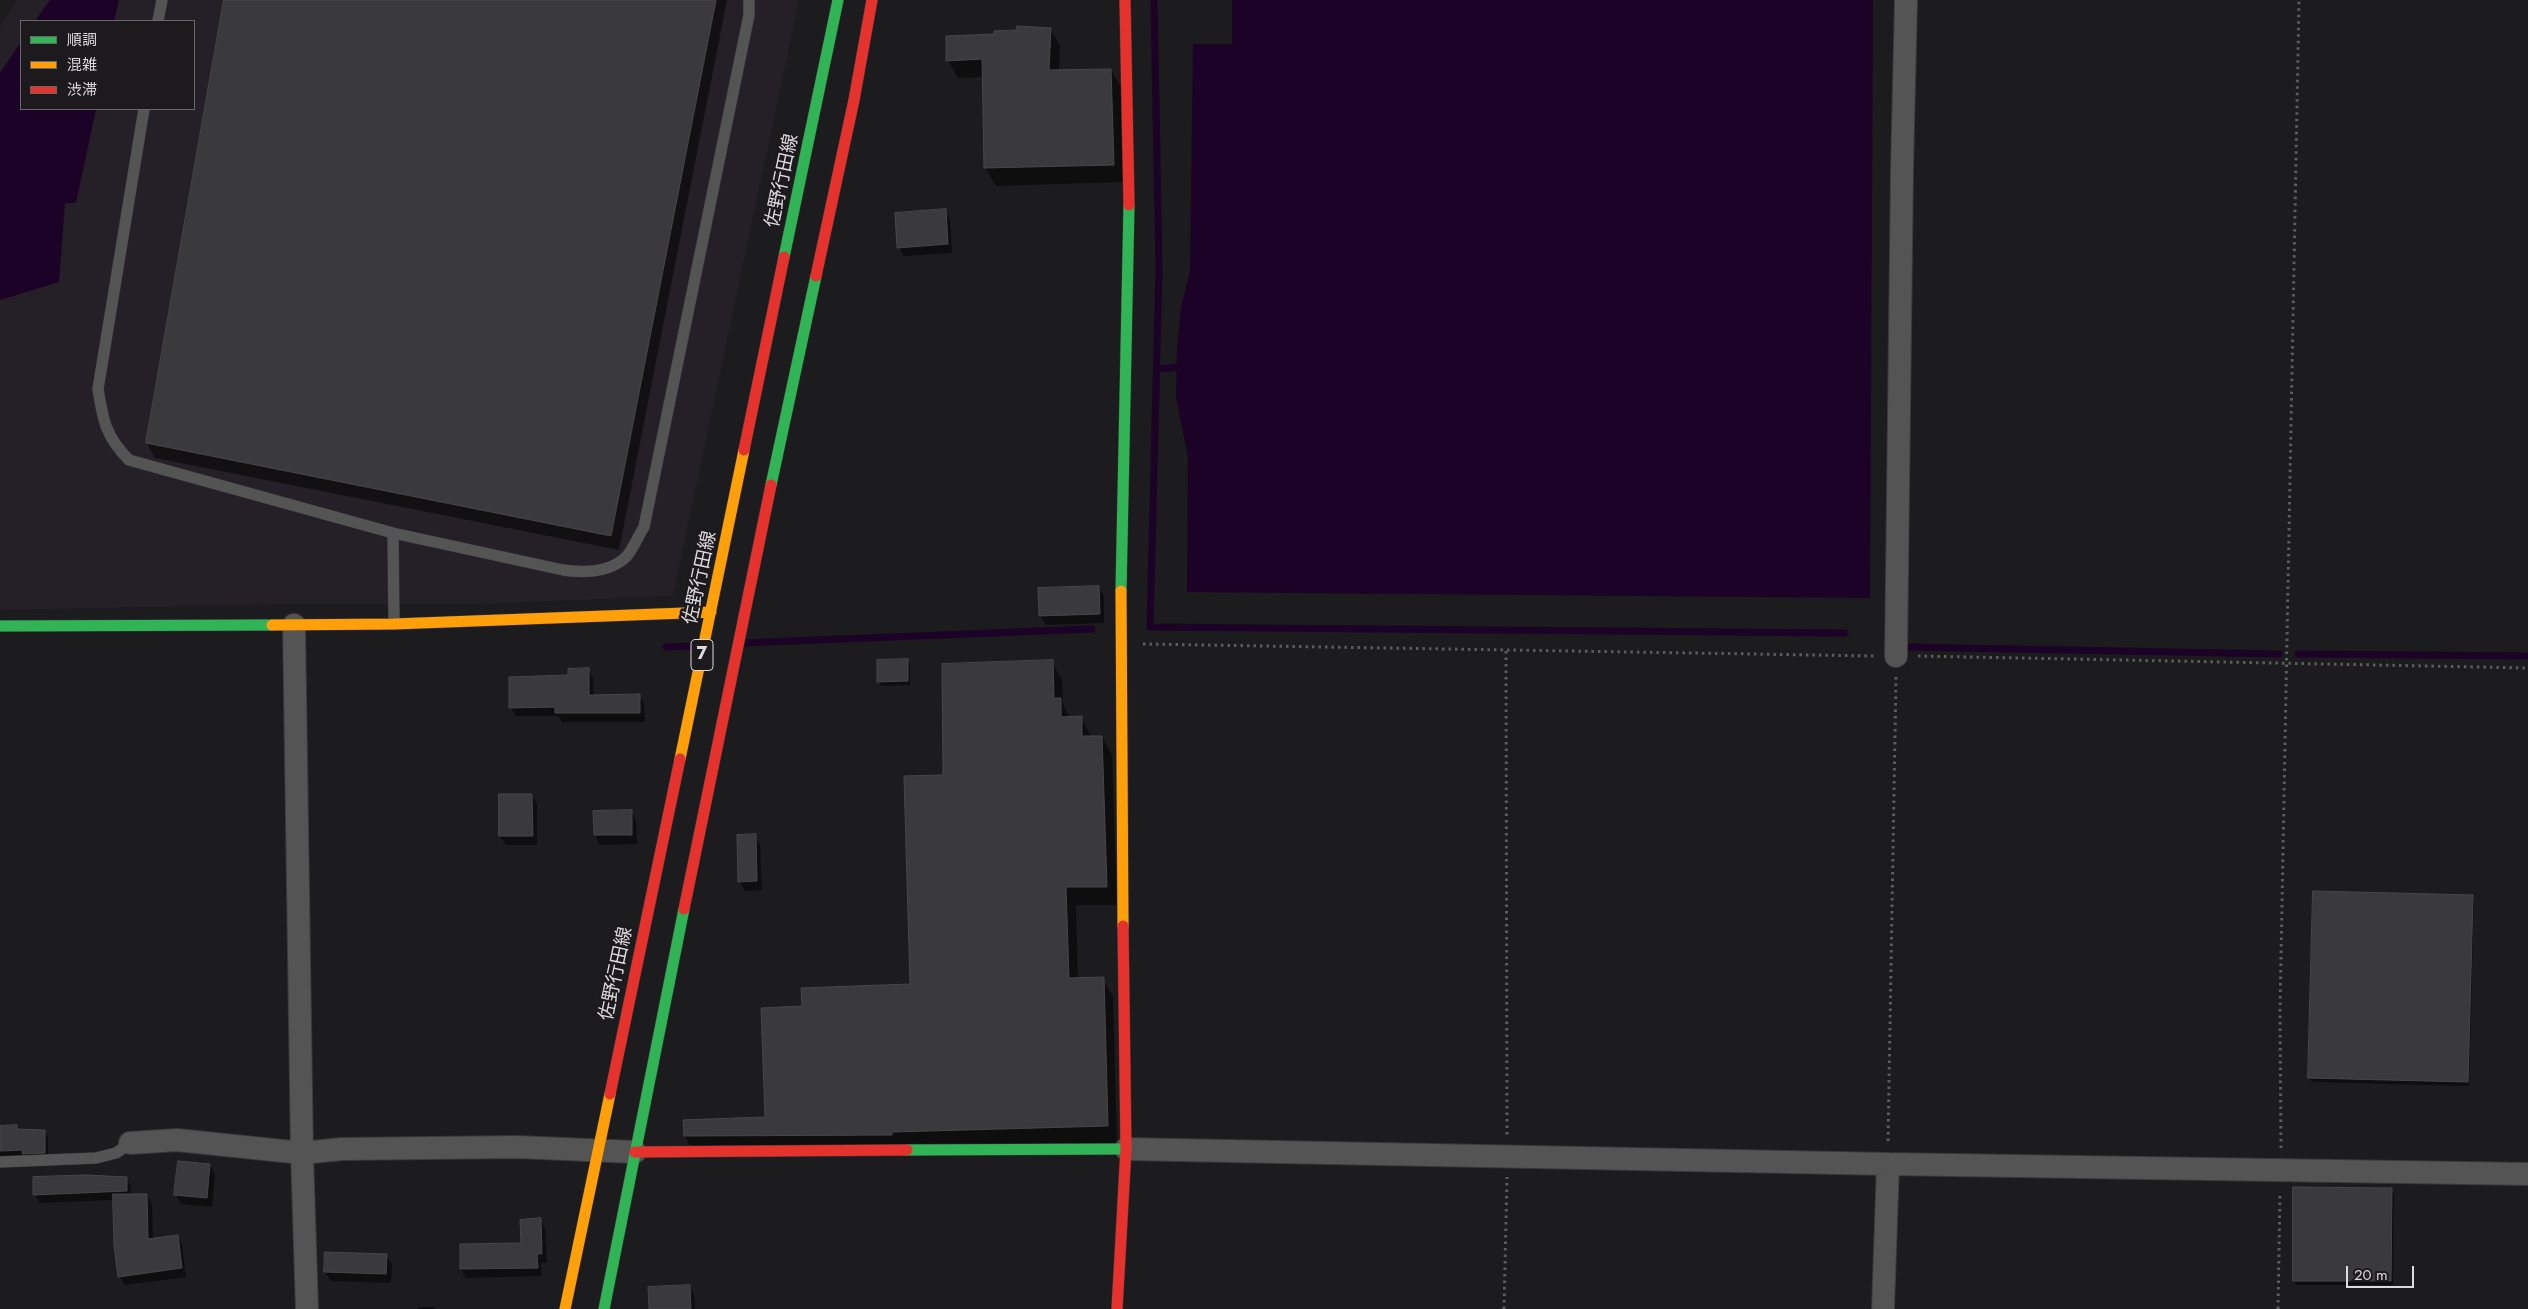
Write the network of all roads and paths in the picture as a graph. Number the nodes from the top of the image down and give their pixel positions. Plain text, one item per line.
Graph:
1 (162, 0) edge
2 (749, 0) edge
3 (838, 0) edge
4 (872, 0) edge
5 (1125, 0) edge
6 (1906, 0) edge
7 (2299, 0) edge
8 (158, 20) edge
9 (144, 110) edge
10 (392, 533) junction
11 (711, 612) junction
12 (394, 624) junction
13 (294, 625) junction
14 (0, 626) edge
15 (1120, 644) junction
16 (1506, 652) junction
17 (1896, 656) junction
18 (2287, 663) junction
19 (2528, 668) edge
20 (130, 1143) joint
21 (1126, 1149) junction
22 (597, 1150) junction
23 (635, 1152) junction
24 (302, 1153) junction
25 (1507, 1155) junction
26 (0, 1162) edge
27 (1888, 1164) junction
28 (2281, 1170) junction
29 (2528, 1174) edge
30 (307, 1309) edge
31 (565, 1309) edge
32 (604, 1309) edge
33 (1118, 1309) edge
34 (1504, 1309) edge
35 (1883, 1309) edge
36 (2278, 1309) edge

1 - 8 lane
2 - 10 lane
3 - 11 main road, 佐野行田線 / 7
4 - 23 main road, 7
5 - 15 main road
6 - 17 street
7 - 18 path
9 - 10 lane
10 - 12 lane
11 - 12 main road
11 - 22 main road, 佐野行田線 / 7
12 - 13 main road
13 - 14 main road
13 - 24 street
15 - 16 path
15 - 21 main road
16 - 17 path
16 - 25 path
17 - 18 path
17 - 27 path
18 - 19 path
18 - 28 path
20 - 24 street
20 - 26 lane
21 - 23 main road
21 - 25 street
21 - 33 main road
22 - 23 street
22 - 24 street
22 - 31 main road, 佐野行田線 / 7
23 - 32 main road, 7
24 - 30 street
25 - 27 street
25 - 34 path
27 - 28 street
27 - 35 street
28 - 29 street
28 - 36 path

